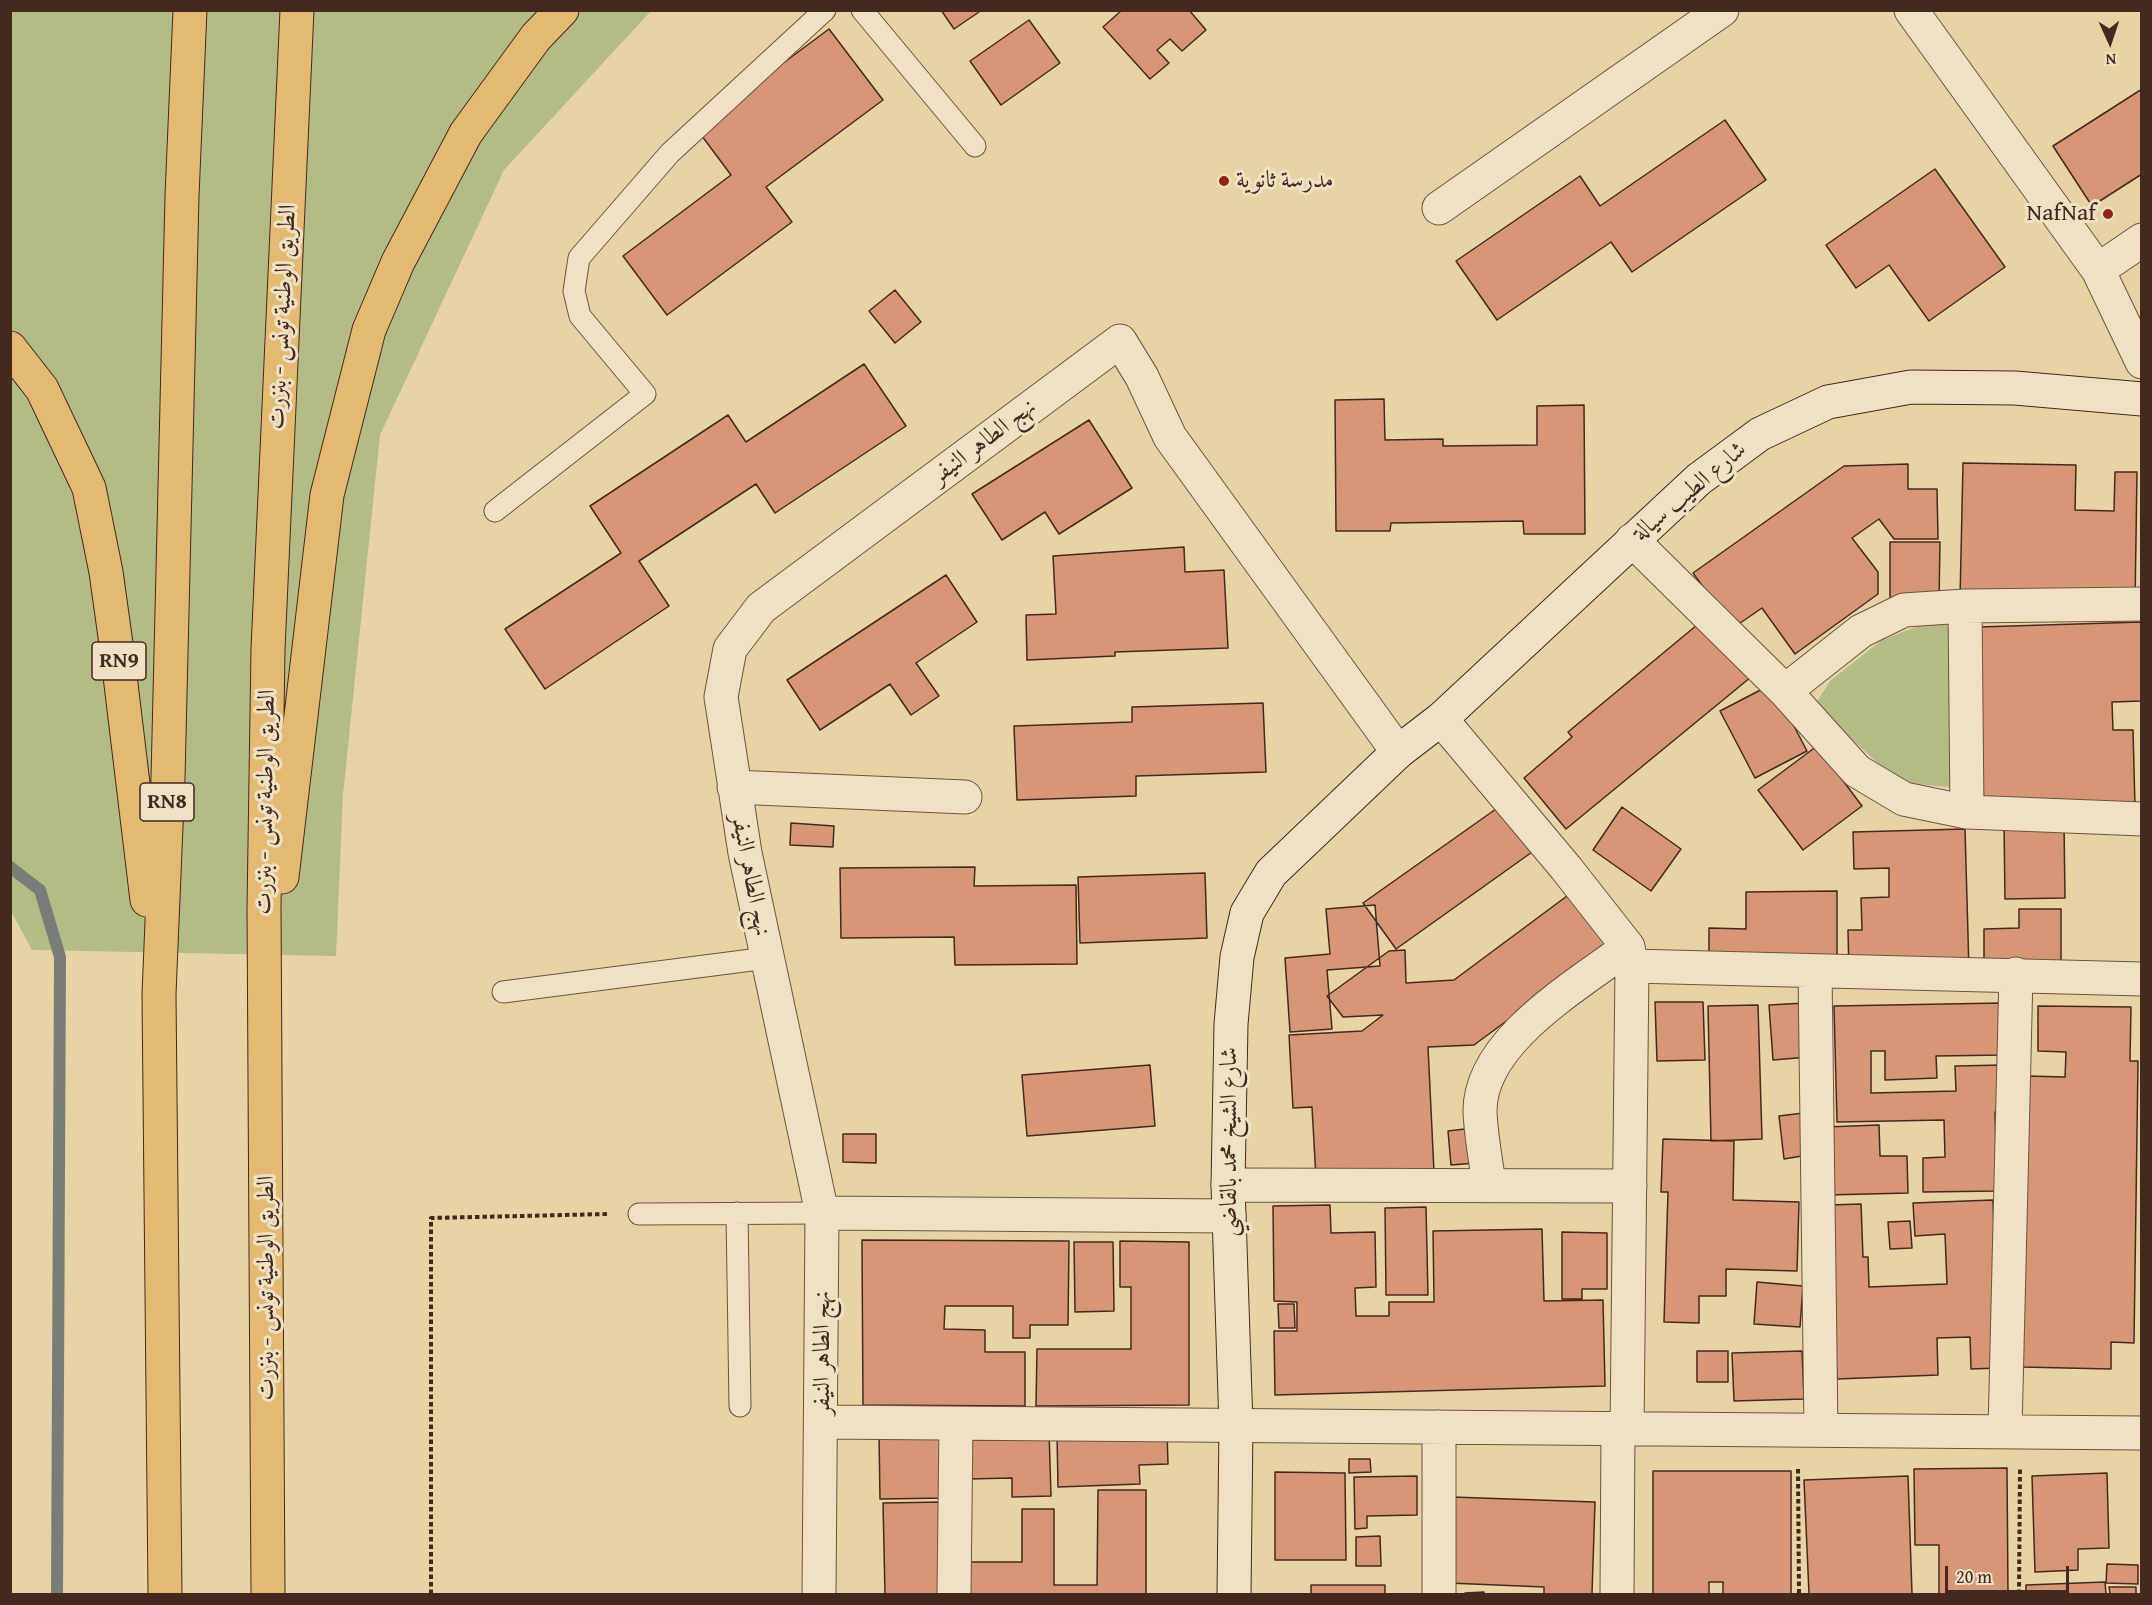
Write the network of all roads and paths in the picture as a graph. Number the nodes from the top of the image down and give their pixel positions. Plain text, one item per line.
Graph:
1 (190, 10) edge
2 (297, 10) edge
3 (562, 10) edge
4 (825, 10) edge
5 (861, 10) edge
6 (1722, 10) edge
7 (1911, 10) edge
8 (975, 146) dead end
9 (1440, 208) dead end
10 (2142, 240) edge
11 (2098, 270) junction
12 (10, 348) edge
13 (2142, 362) edge
14 (2142, 399) edge
15 (495, 511) dead end
16 (1632, 540) junction
17 (2142, 604) edge
18 (1965, 606) junction
19 (1785, 691) junction
20 (1441, 719) junction
21 (1398, 752) junction
22 (734, 787) junction
23 (965, 796) dead end
24 (1967, 812) junction
25 (2142, 819) edge
26 (1630, 957) junction
27 (767, 958) junction
28 (1815, 971) junction
29 (2016, 974) junction
30 (266, 976) junction
31 (2142, 979) edge
32 (503, 992) dead end
33 (159, 994) junction
34 (1489, 1185) junction
35 (1630, 1186) junction
36 (1228, 1200) junction
37 (737, 1213) junction
38 (822, 1213) junction
39 (639, 1214) joint
40 (740, 1406) dead end
41 (823, 1422) junction
42 (956, 1424) junction
43 (1236, 1426) junction
44 (1438, 1427) junction
45 (1622, 1429) junction
46 (1809, 1430) junction
47 (2013, 1432) junction
48 (2142, 1433) edge
49 (165, 1594) edge
50 (268, 1594) edge
51 (431, 1594) edge
52 (819, 1594) edge
53 (954, 1594) edge
54 (1234, 1594) edge
55 (1439, 1594) edge
56 (1617, 1594) edge
57 (1799, 1594) edge
58 (2019, 1594) edge

1 - 33 highway, RN8
2 - 30 highway, الطريق الوطنية تونس - بنزرت
3 - 30 highway
4 - 15 lane
5 - 8 lane
6 - 9 street
7 - 11 street
10 - 11 street
11 - 13 street
12 - 33 highway, RN9
14 - 16 street, شارع الطيب سيالة
16 - 19 street
16 - 20 street, شارع الطيب سيالة
17 - 18 street
18 - 19 street
18 - 24 street
19 - 24 street
20 - 21 street, شارع الطيب سيالة
20 - 26 street
21 - 22 street, نهج الطاهر النيفر
21 - 36 street, شارع الشيخ محمد بالقاضي
22 - 23 street
22 - 27 street, نهج الطاهر النيفر
24 - 25 street
26 - 28 street
26 - 34 street
26 - 35 street
27 - 32 lane
27 - 38 street, نهج الطاهر النيفر
28 - 29 street
28 - 46 street
29 - 31 street
29 - 47 street
30 - 50 highway, الطريق الوطنية تونس - بنزرت
33 - 49 highway, RN8
34 - 35 street
34 - 36 street
35 - 45 street
36 - 38 street
36 - 43 street, شارع الشيخ محمد بالقاضي
37 - 38 lane
37 - 39 lane
37 - 40 lane
38 - 41 street, نهج الطاهر النيفر
39 - 51 path
41 - 42 street
41 - 52 street, نهج الطاهر النيفر
42 - 43 street
42 - 53 street
43 - 44 street
43 - 54 street, شارع الشيخ محمد بالقاضي
44 - 45 street
44 - 55 street
45 - 46 street
45 - 56 street
46 - 47 street
46 - 57 path
47 - 48 street
47 - 58 path

